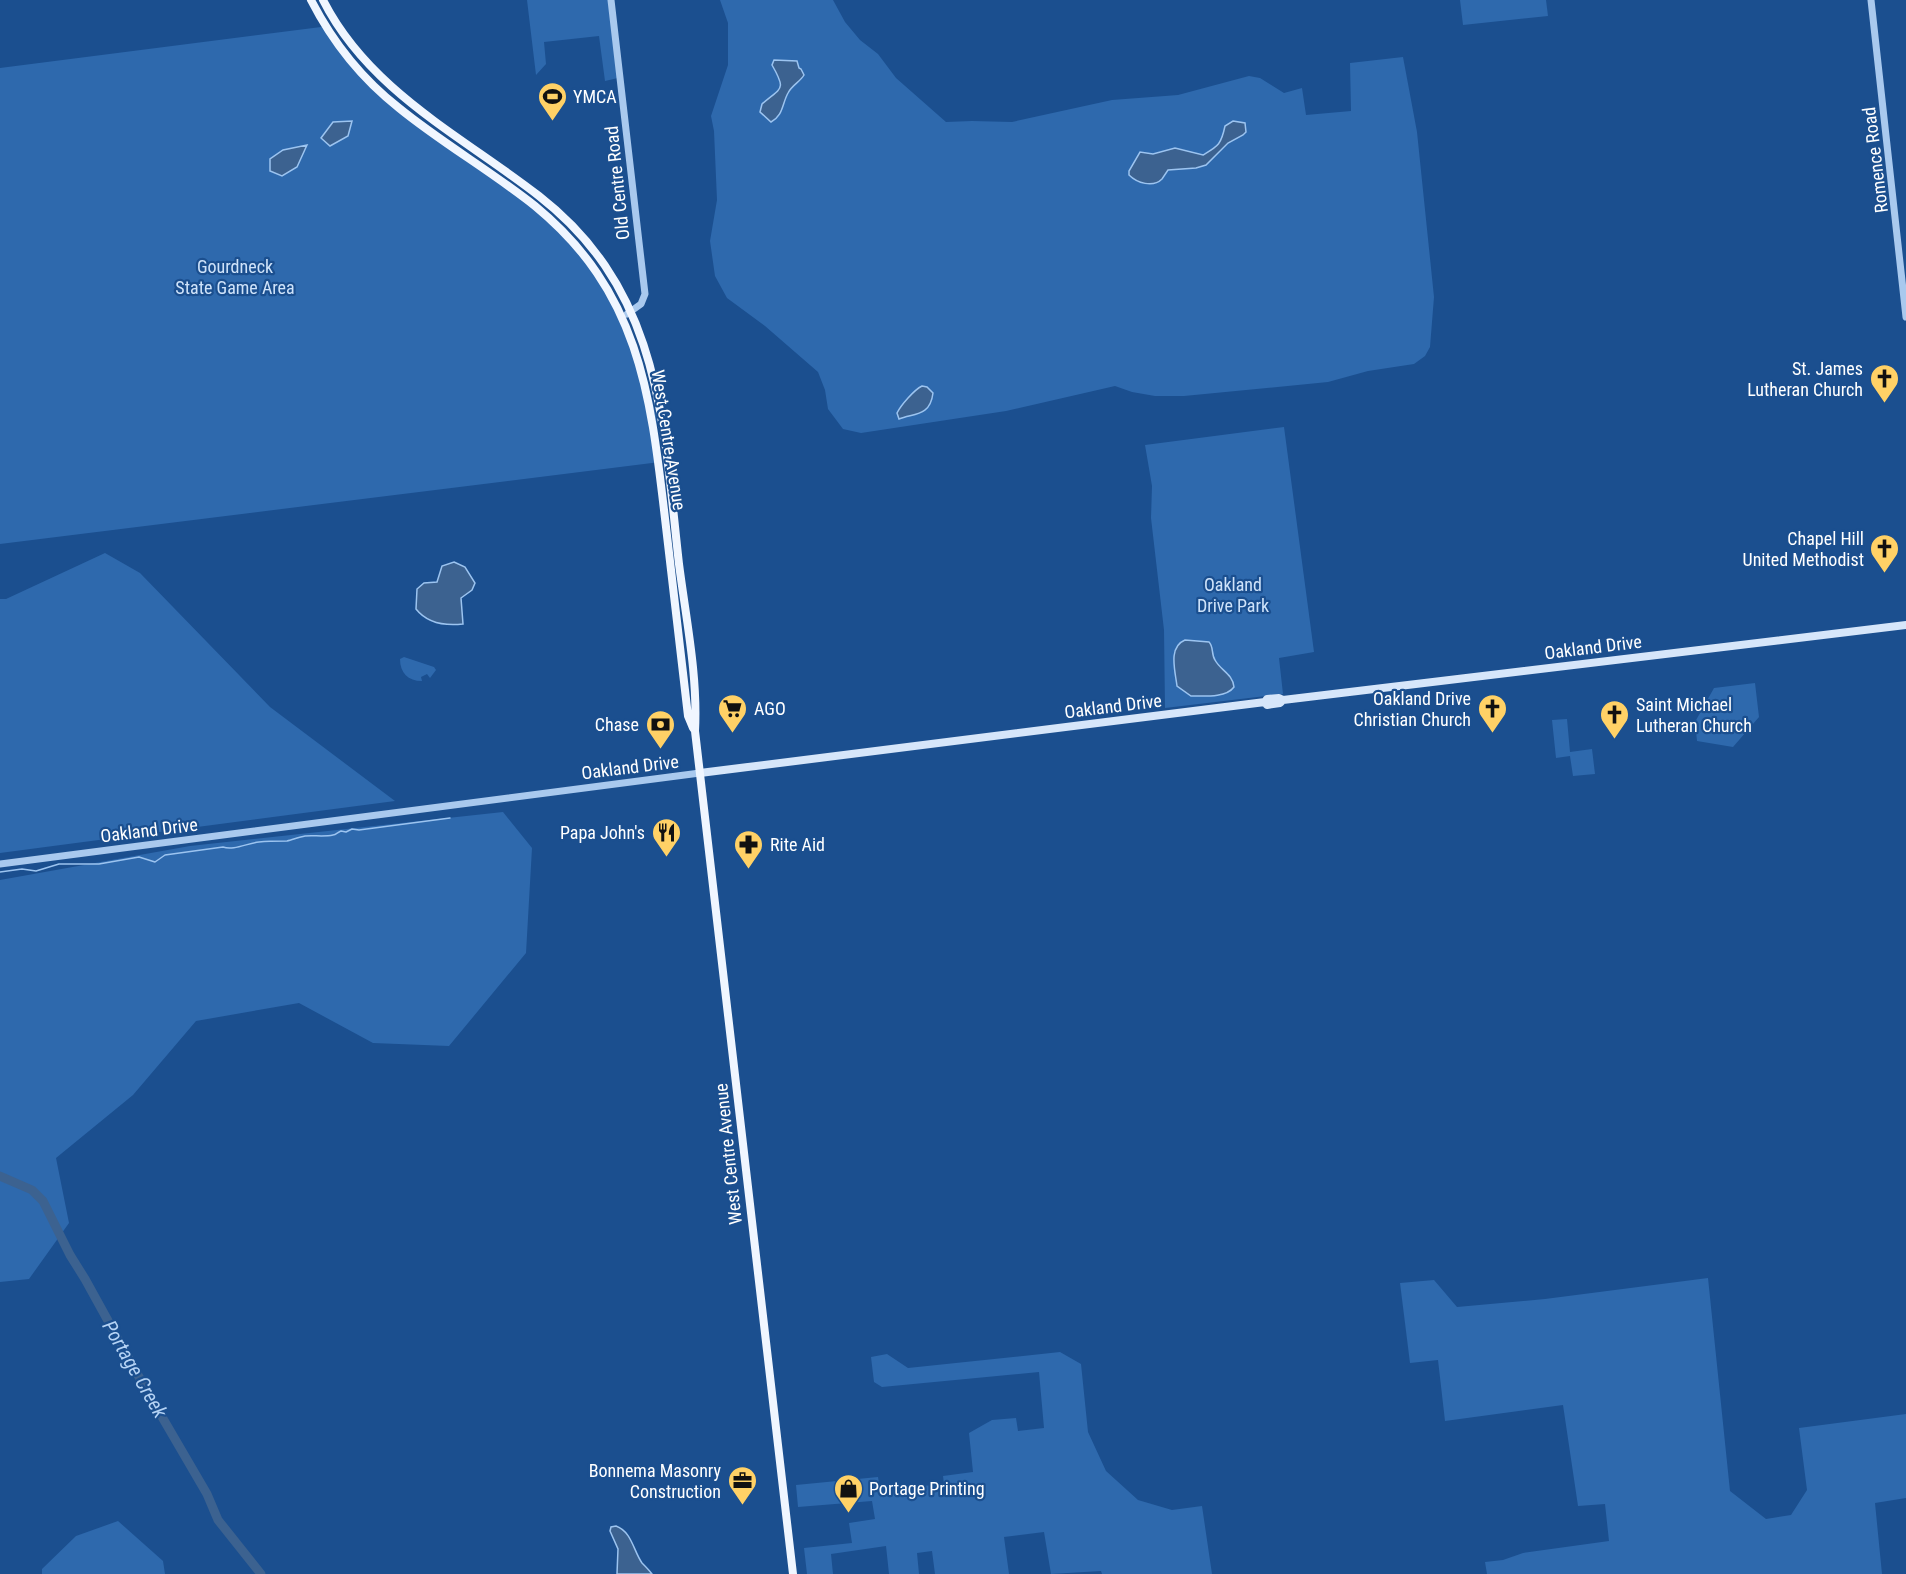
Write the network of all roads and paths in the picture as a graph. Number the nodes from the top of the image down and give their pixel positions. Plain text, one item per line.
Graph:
1 (311, 0) edge
2 (323, 0) edge
3 (611, 0) edge
4 (1872, 0) edge
5 (632, 311) junction
6 (622, 317) junction
7 (1906, 317) edge
8 (1906, 625) edge
9 (695, 731) junction
10 (700, 773) junction
11 (0, 864) edge
12 (794, 1574) edge

1 - 6 main road, West Centre Avenue
2 - 5 main road, West Centre Avenue
3 - 5 street, Old Centre Road
4 - 7 street, Romence Road
5 - 6 street
5 - 9 main road, West Centre Avenue
6 - 9 main road, West Centre Avenue
8 - 10 main road, Oakland Drive
9 - 10 main road, West Centre Avenue
10 - 11 street, Oakland Drive
10 - 12 main road, West Centre Avenue

